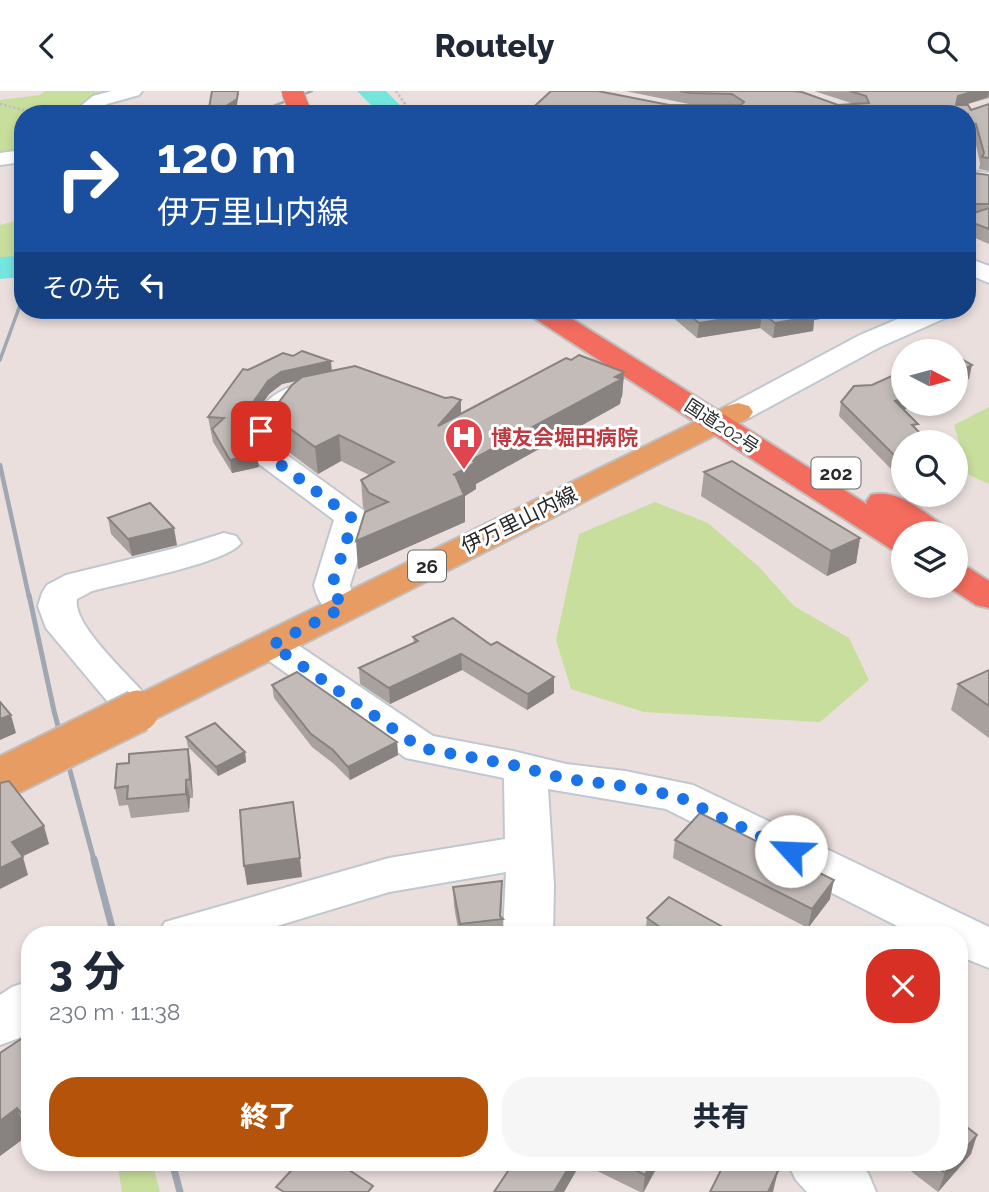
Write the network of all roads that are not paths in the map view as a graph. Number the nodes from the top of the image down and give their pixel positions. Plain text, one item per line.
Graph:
1 (133, 91) edge
2 (92, 105) edge
3 (556, 319) edge
4 (589, 319) edge
5 (920, 319) edge
6 (346, 381) edge
7 (727, 417) junction
8 (911, 521) edge
9 (891, 533) edge
10 (224, 543) dead end
11 (968, 555) edge
12 (989, 568) edge
13 (968, 584) edge
14 (989, 597) edge
15 (344, 607) junction
16 (272, 645) junction
17 (138, 711) junction
18 (526, 768) junction
19 (0, 779) edge
20 (529, 853) junction
21 (213, 926) edge
22 (528, 926) edge
23 (942, 926) edge
24 (968, 939) edge
25 (989, 949) edge
26 (21, 1008) edge
27 (0, 1023) edge
28 (825, 1171) edge
29 (847, 1192) edge

1 - 2 street
3 - 7 highway, 国道202号 / 202
4 - 7 highway, 国道202号 / 202
5 - 7 street
6 - 15 street
7 - 8 highway, 国道202号 / 202
7 - 9 highway, 国道202号 / 202
7 - 15 main road, 伊万里山内線 / 26
10 - 17 street
11 - 12 highway
13 - 14 highway
15 - 16 main road, 伊万里山内線 / 26
16 - 17 main road, 伊万里山内線 / 26
16 - 18 street
17 - 19 main road, 伊万里山内線 / 26, bridge
18 - 20 street
18 - 23 street
20 - 21 street
20 - 22 street
24 - 25 street
26 - 27 street
28 - 29 street

